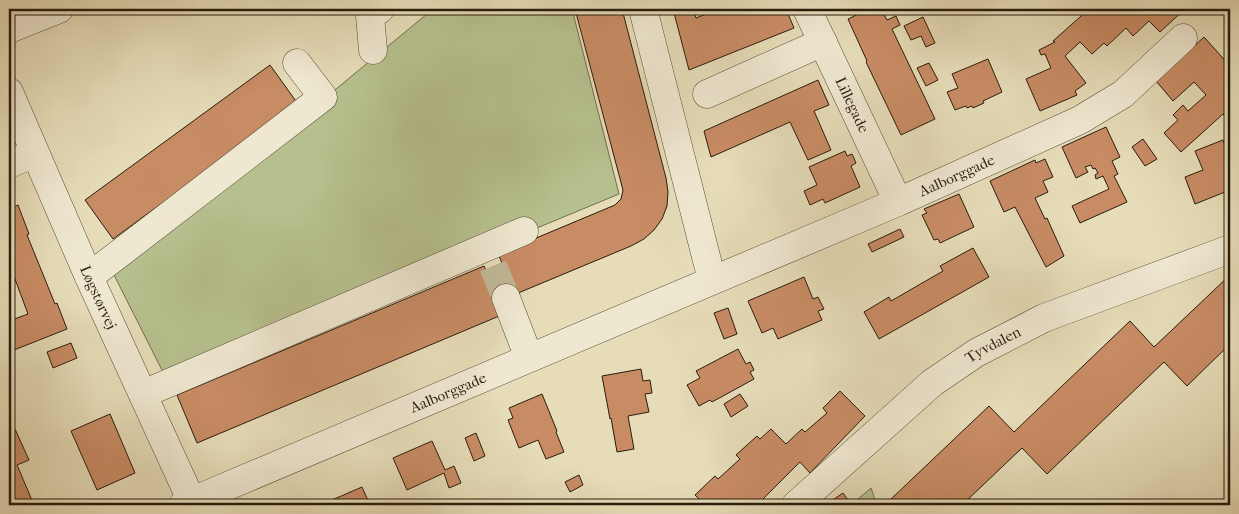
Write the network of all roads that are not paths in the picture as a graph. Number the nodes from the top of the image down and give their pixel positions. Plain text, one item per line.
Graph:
1 (59, 9) edge
2 (380, 9) edge
3 (643, 9) edge
4 (807, 9) edge
5 (9, 29) edge
6 (1183, 38) dead end
7 (823, 42) junction
8 (373, 50) dead end
9 (297, 63) dead end
10 (9, 92) edge
11 (707, 94) dead end
12 (35, 154) junction
13 (9, 164) edge
14 (898, 202) junction
15 (524, 230) dead end
16 (1230, 249) edge
17 (89, 277) junction
18 (712, 280) junction
19 (506, 298) tunnel mouth
20 (530, 358) junction
21 (143, 394) junction
22 (188, 503) edge
23 (796, 505) edge

1 - 5 street
2 - 8 street
3 - 18 street
4 - 7 street, Lillegade
6 - 14 street, Aalborggade
7 - 11 street
7 - 14 street, Lillegade
9 - 17 street
10 - 12 street, Løgstørvej
12 - 13 street
12 - 17 street, Løgstørvej
14 - 18 street, Aalborggade
15 - 21 street
16 - 23 street, Tyvdalen
17 - 21 street, Løgstørvej
18 - 20 street, Aalborggade
19 - 20 street
20 - 22 street, Aalborggade
21 - 22 street, Løgstørvej

